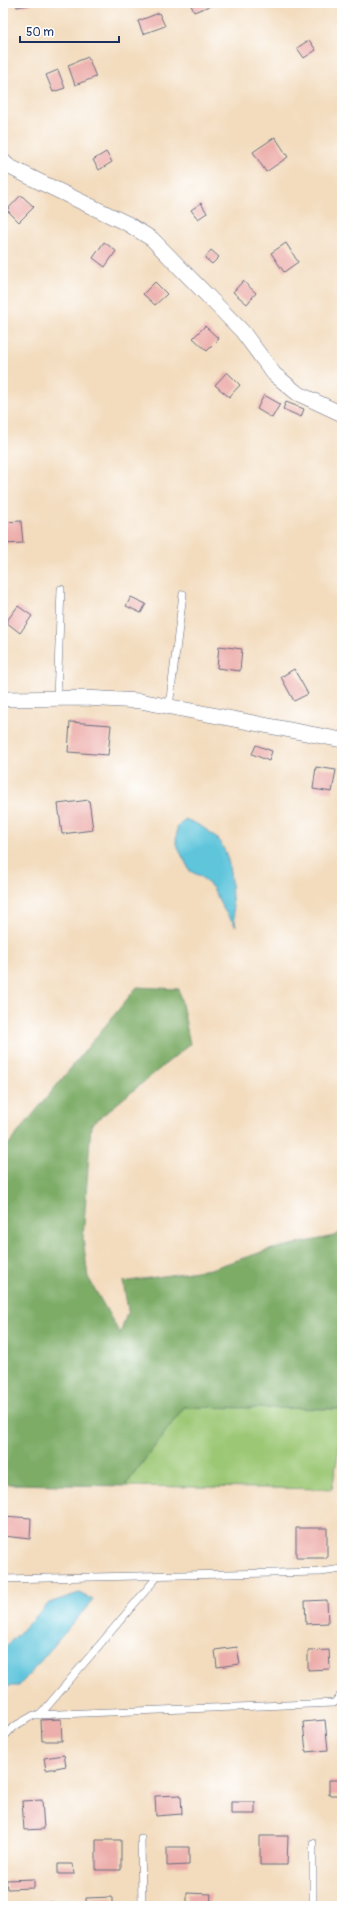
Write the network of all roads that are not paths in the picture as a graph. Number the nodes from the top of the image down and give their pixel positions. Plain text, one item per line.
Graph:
1 (3, 161) edge
2 (340, 411) edge
3 (61, 589) dead end
4 (183, 594) dead end
5 (57, 698) junction
6 (3, 699) edge
7 (169, 707) junction
8 (342, 740) edge
9 (342, 1569) edge
10 (158, 1576) junction
11 (3, 1579) edge
12 (342, 1694) edge
13 (40, 1715) junction
14 (3, 1738) edge
15 (141, 1838) dead end
16 (313, 1843) dead end
17 (142, 1906) edge
18 (313, 1906) edge

1 - 2 street
3 - 5 lane
4 - 7 lane
5 - 6 street
5 - 7 street
7 - 8 street
9 - 10 lane
10 - 11 lane
10 - 13 lane
12 - 13 lane
13 - 14 lane
15 - 17 lane
16 - 18 lane

